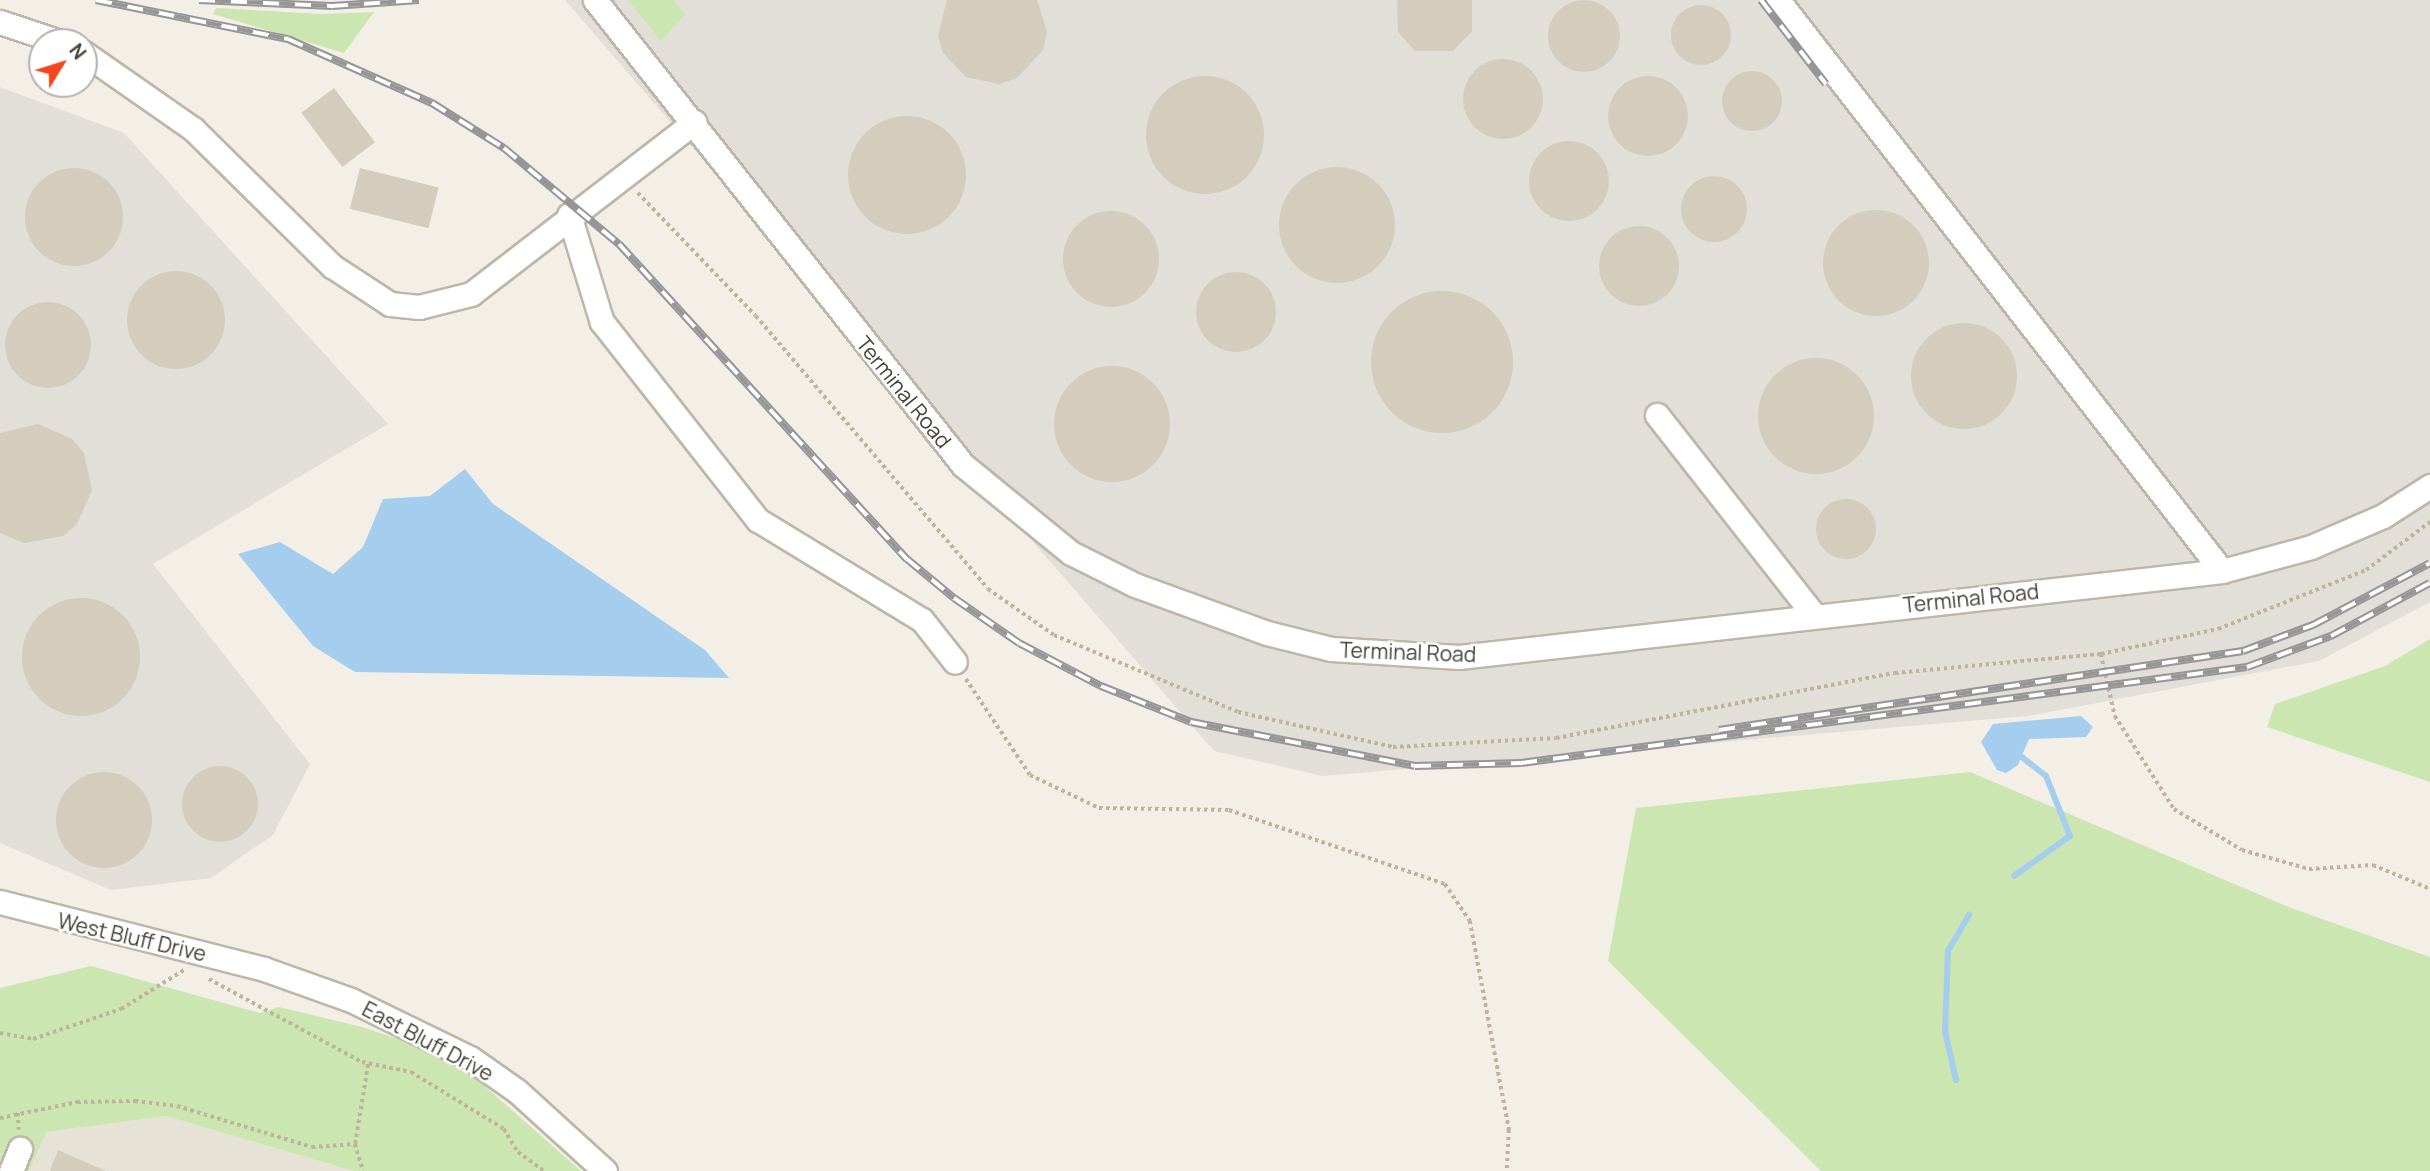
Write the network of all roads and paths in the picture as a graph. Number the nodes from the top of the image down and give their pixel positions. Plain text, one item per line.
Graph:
1 (595, 0) edge
2 (1778, 0) edge
3 (0, 22) edge
4 (28, 31) edge
5 (98, 63) edge
6 (694, 122) junction
7 (622, 176) junction
8 (569, 215) junction
9 (1657, 415) dead end
10 (2430, 486) edge
11 (2430, 522) edge
12 (2222, 571) junction
13 (1814, 615) junction
14 (2101, 654) junction
15 (955, 662) joint
16 (2430, 889) edge
17 (0, 902) edge
18 (264, 969) joint
19 (193, 970) dead end
20 (203, 974) dead end
21 (0, 1033) edge
22 (368, 1063) junction
23 (0, 1118) edge
24 (355, 1144) junction
25 (363, 1171) edge
26 (544, 1171) edge
27 (605, 1171) edge
28 (1507, 1171) edge

1 - 6 street, Terminal Road
2 - 12 street
3 - 4 street
5 - 8 street
6 - 7 street
6 - 13 street, Terminal Road
7 - 8 street
7 - 14 path
8 - 15 street
9 - 13 street
10 - 12 street, Terminal Road
11 - 14 path
12 - 13 street, Terminal Road
14 - 16 path
15 - 28 path
17 - 18 street, West Bluff Drive
18 - 27 street, East Bluff Drive
19 - 21 path
20 - 22 path
22 - 24 path
22 - 26 path
23 - 24 path
24 - 25 path

